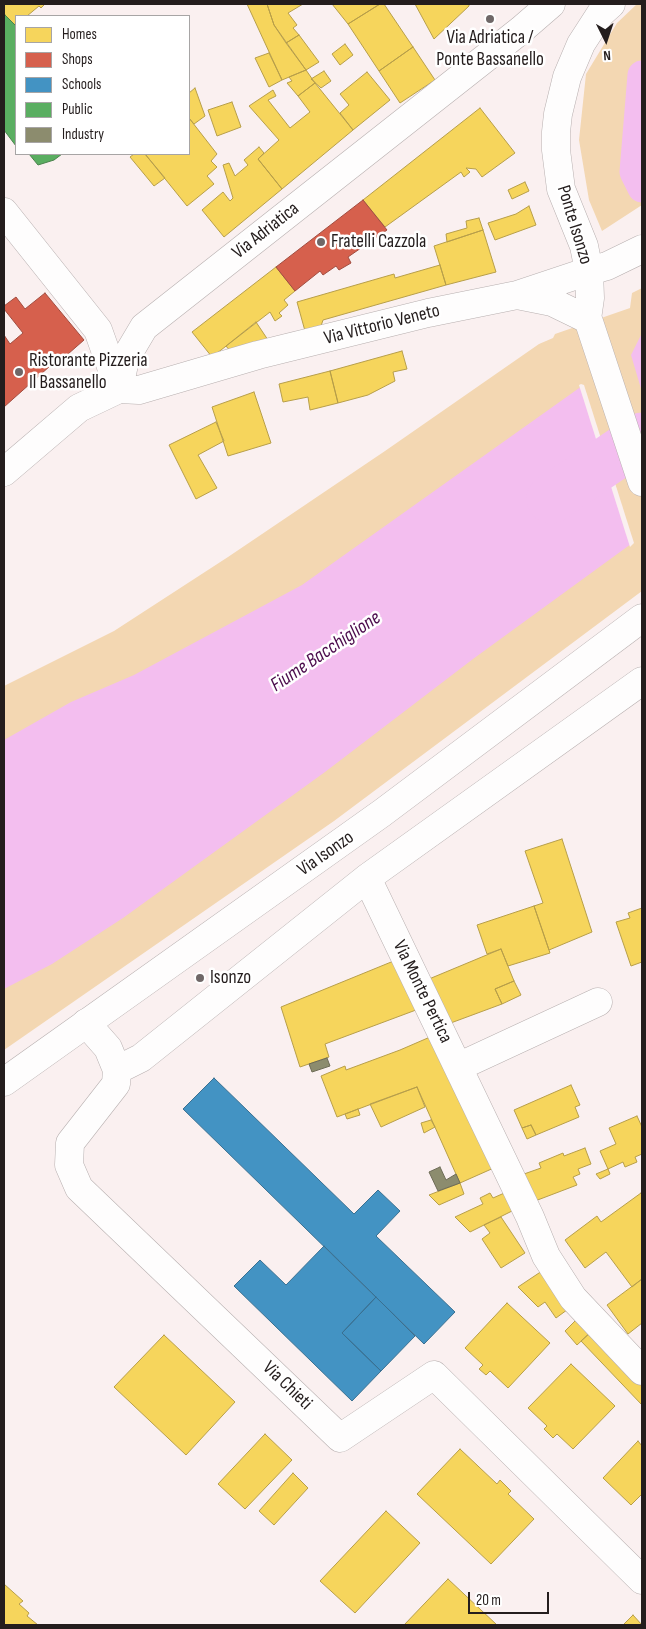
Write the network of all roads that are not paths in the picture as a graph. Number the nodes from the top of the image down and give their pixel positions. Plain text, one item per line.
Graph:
1 (550, 4) edge
2 (611, 4) edge
3 (4, 212) edge
4 (634, 253) edge
5 (589, 271) junction
6 (518, 295) junction
7 (591, 330) junction
8 (119, 389) junction
9 (4, 472) edge
10 (642, 482) edge
11 (642, 618) edge
12 (642, 681) edge
13 (367, 878) junction
14 (598, 1002) dead end
15 (86, 1023) junction
16 (458, 1067) junction
17 (117, 1070) junction
18 (4, 1082) edge
19 (642, 1371) edge
20 (642, 1580) edge

1 - 8 street, Via Adriatica
2 - 5 street, Ponte Isonzo
3 - 8 street
4 - 5 street, Via Vittorio Veneto
5 - 6 street, Via Vittorio Veneto
5 - 7 street, Ponte Isonzo
6 - 7 street
6 - 8 street, Via Vittorio Veneto
7 - 10 street, Ponte Isonzo
8 - 9 street
11 - 15 street, Via Isonzo
12 - 13 street
13 - 16 street, Via Monte Pertica
13 - 17 street
14 - 16 street
15 - 17 street
15 - 18 street, Via Isonzo
16 - 19 street, Via Monte Pertica
17 - 20 street, Via Chieti

